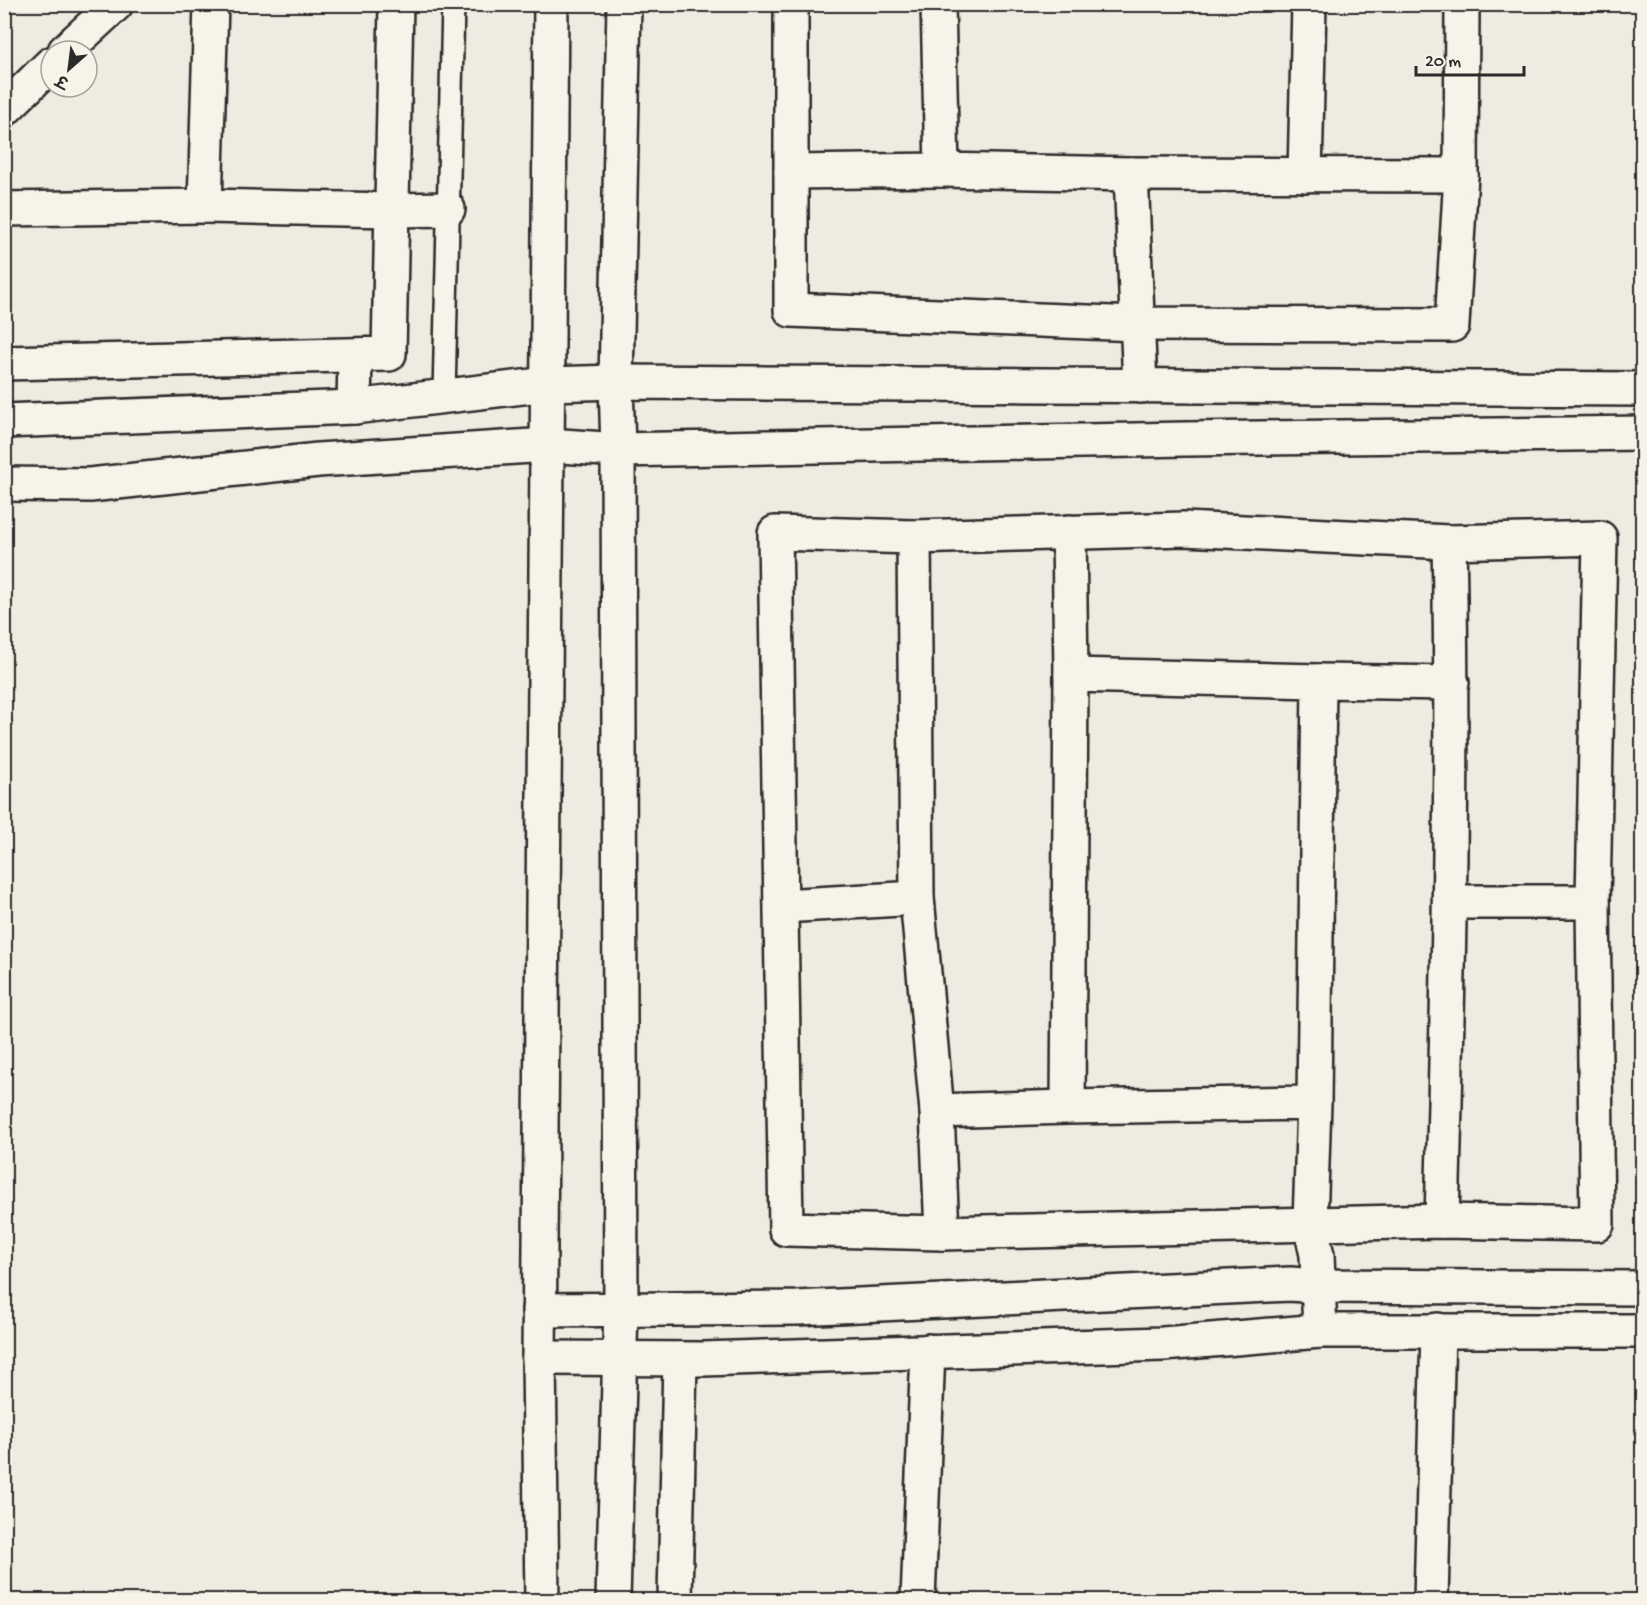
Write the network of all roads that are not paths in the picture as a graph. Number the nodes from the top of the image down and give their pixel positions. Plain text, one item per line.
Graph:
1 (116, 4) edge
2 (211, 4) edge
3 (396, 4) edge
4 (453, 4) edge
5 (551, 4) edge
6 (624, 4) edge
7 (791, 4) edge
8 (938, 4) edge
9 (1309, 4) edge
10 (1462, 4) edge
11 (78, 39) edge
12 (39, 76) edge
13 (4, 110) edge
14 (942, 170) junction
15 (791, 172) junction
16 (1131, 174) junction
17 (1305, 175) junction
18 (1461, 176) junction
19 (205, 206) junction
20 (4, 209) edge
21 (448, 209) junction
22 (392, 210) junction
23 (1137, 324) junction
24 (355, 357) junction
25 (4, 363) edge
26 (616, 382) junction
27 (548, 384) junction
28 (1140, 386) junction
29 (1642, 389) edge
30 (444, 396) junction
31 (354, 406) junction
32 (4, 421) edge
33 (1642, 432) edge
34 (548, 445) junction
35 (618, 450) junction
36 (4, 484) edge
37 (1069, 532) junction
38 (914, 537) junction
39 (1449, 542) junction
40 (1071, 675) junction
41 (1319, 681) junction
42 (1452, 683) junction
43 (917, 898) junction
44 (1451, 902) junction
45 (1593, 902) junction
46 (782, 906) junction
47 (1314, 1103) junction
48 (1068, 1107) junction
49 (937, 1111) junction
50 (1442, 1221) junction
51 (1310, 1223) junction
52 (942, 1233) junction
53 (1317, 1286) junction
54 (1642, 1288) edge
55 (621, 1308) junction
56 (539, 1310) junction
57 (1320, 1330) junction
58 (1438, 1330) junction
59 (1642, 1331) edge
60 (928, 1351) junction
61 (539, 1358) junction
62 (620, 1358) junction
63 (680, 1359) junction
64 (542, 1600) edge
65 (613, 1600) edge
66 (675, 1600) edge
67 (918, 1600) edge
68 (1431, 1600) edge

1 - 11 street
2 - 19 street
3 - 22 street
4 - 21 lane
5 - 27 street
6 - 26 street
7 - 15 street
8 - 14 street
9 - 17 street
10 - 18 street
12 - 13 street
14 - 15 street
14 - 16 street
15 - 23 street
16 - 17 street
16 - 23 street
17 - 18 street
18 - 23 street
19 - 20 street
19 - 22 street
21 - 22 street
21 - 30 lane
22 - 24 street
23 - 28 street
24 - 25 street
24 - 31 street
26 - 27 street
26 - 28 street
26 - 35 street
27 - 30 street
27 - 34 street
28 - 29 street
30 - 31 street
31 - 32 street
33 - 35 street
34 - 35 street
34 - 36 street
34 - 56 street
35 - 55 street
37 - 38 street
37 - 39 street
37 - 40 street
38 - 43 street
38 - 46 street
39 - 42 street
39 - 45 street
40 - 41 street
40 - 48 street
41 - 42 street
41 - 47 street
42 - 44 street
43 - 46 street
43 - 49 street
44 - 45 street
44 - 50 street
45 - 50 street
46 - 52 street
47 - 48 street
47 - 51 street
48 - 49 street
49 - 52 street
50 - 51 street
51 - 52 street
51 - 53 street
53 - 54 street
53 - 55 street
53 - 57 street
55 - 56 street
55 - 62 street
56 - 61 street
57 - 58 street
57 - 60 street
58 - 59 street
58 - 68 street
60 - 63 street
60 - 67 street
61 - 62 street
61 - 64 street
62 - 63 street
62 - 65 street
63 - 66 street

